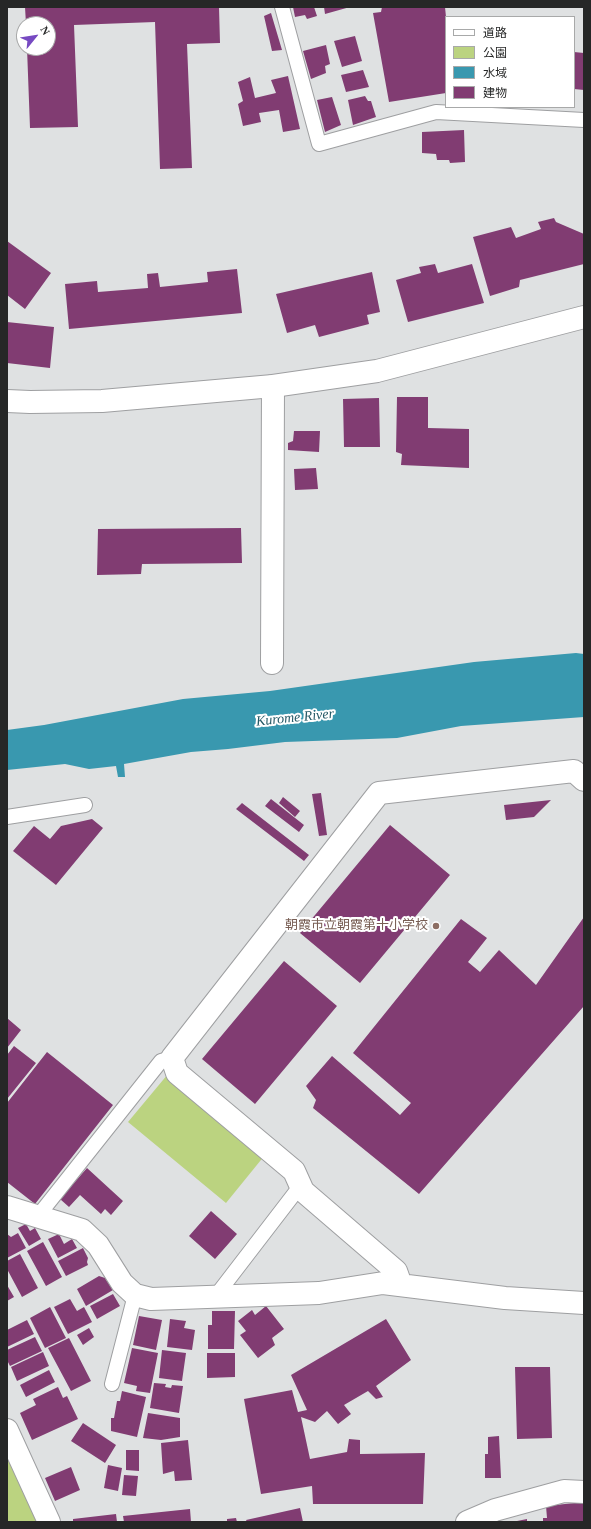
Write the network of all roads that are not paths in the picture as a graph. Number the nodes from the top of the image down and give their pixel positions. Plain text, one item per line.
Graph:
1 (282, 7) edge
2 (584, 120) edge
3 (584, 317) edge
4 (273, 386) junction
5 (7, 401) edge
6 (272, 663) dead end
7 (584, 780) edge
8 (85, 805) dead end
9 (7, 817) edge
10 (172, 1058) junction
11 (301, 1185) junction
12 (7, 1207) edge
13 (38, 1216) junction
14 (401, 1285) junction
15 (135, 1295) junction
16 (215, 1297) junction
17 (584, 1303) edge
18 (112, 1384) dead end
19 (7, 1430) edge
20 (584, 1492) edge
21 (49, 1522) edge
22 (467, 1522) edge

1 - 2 lane
3 - 4 street
4 - 5 street
4 - 6 street
7 - 10 street
8 - 9 lane
10 - 11 street
10 - 13 lane
11 - 14 street
11 - 16 lane
12 - 13 street
13 - 15 street
14 - 16 street
14 - 17 street
15 - 16 street
15 - 18 lane
19 - 21 street
20 - 22 street

